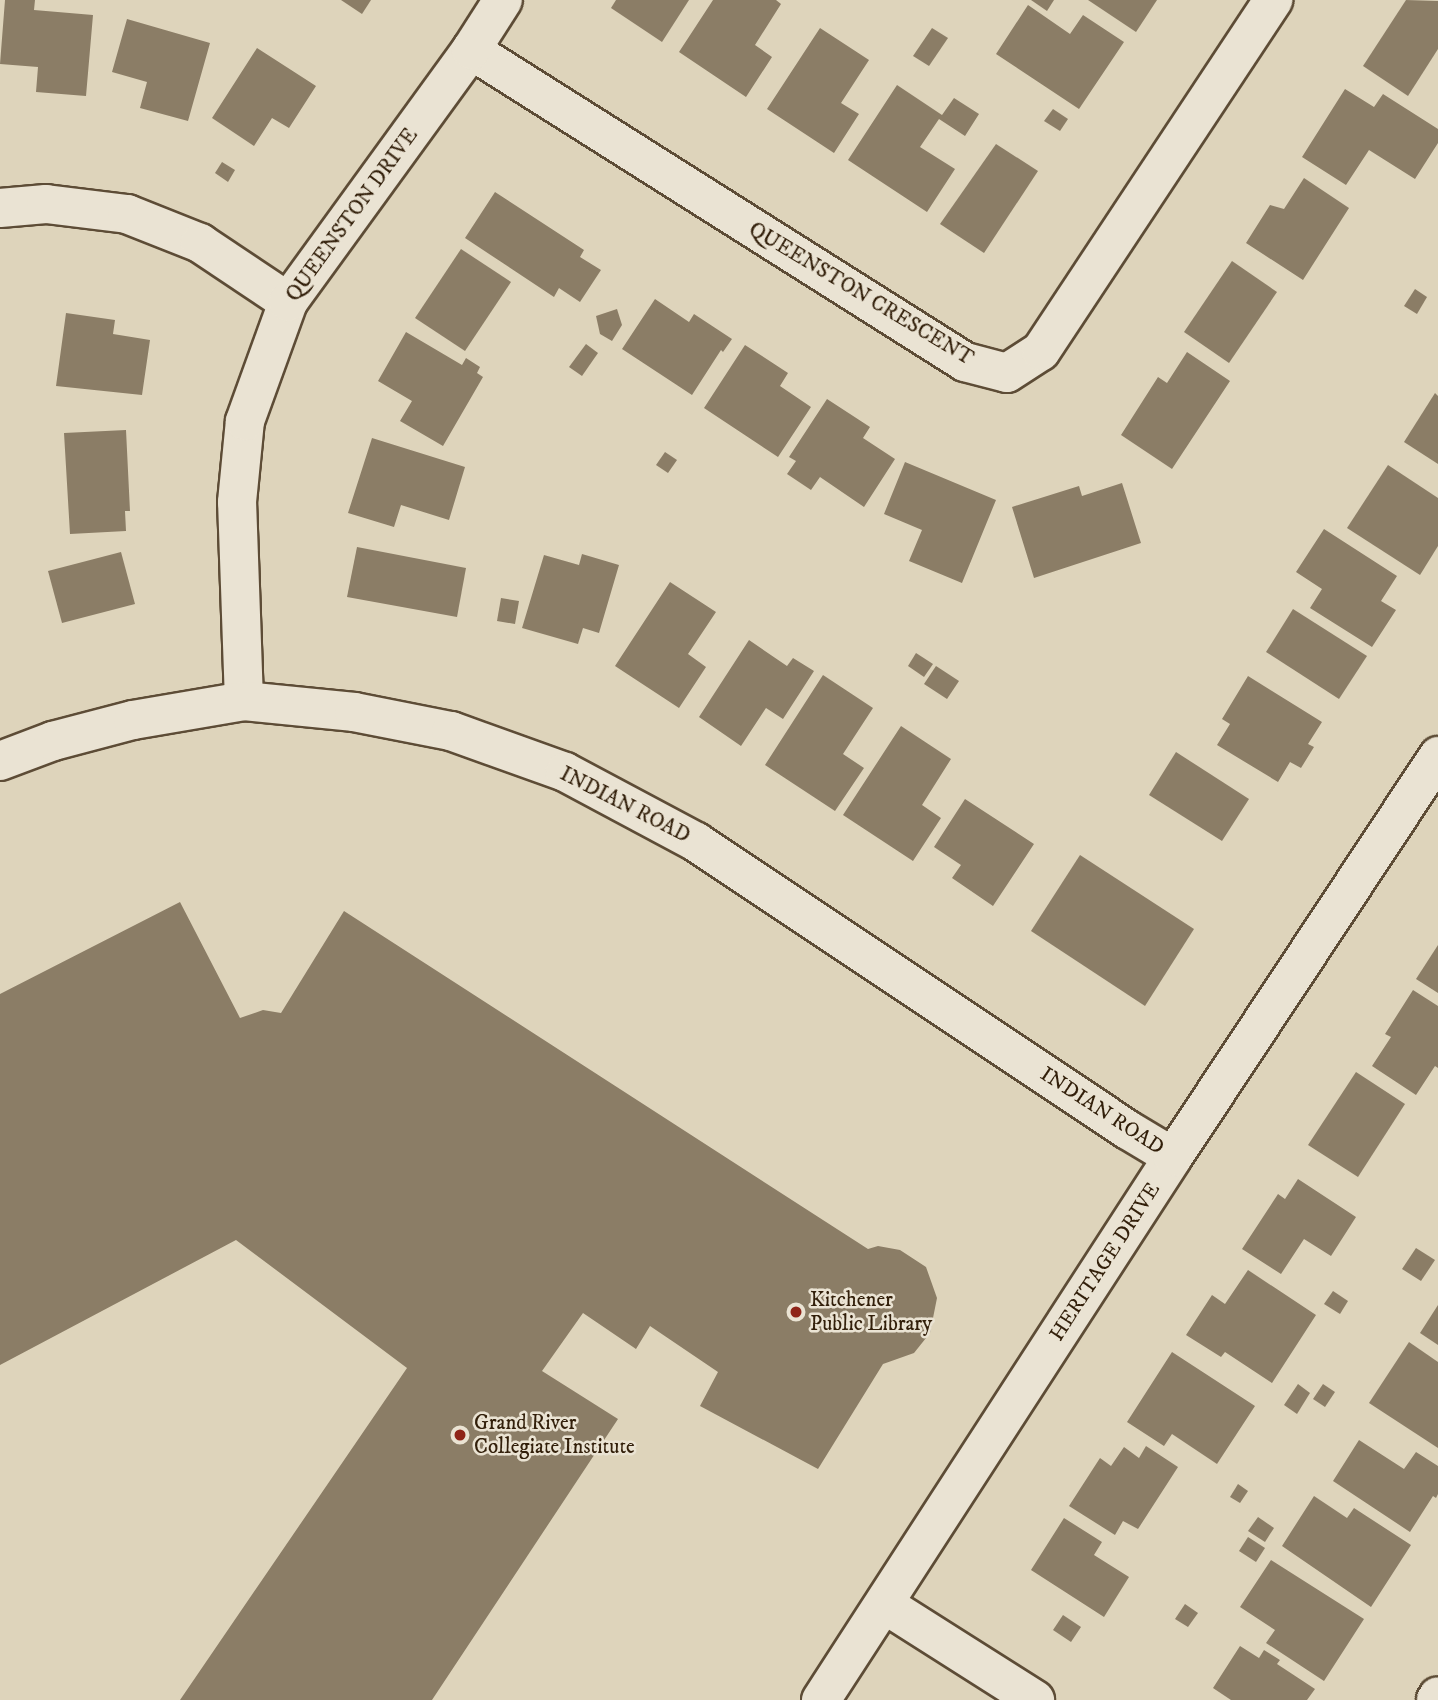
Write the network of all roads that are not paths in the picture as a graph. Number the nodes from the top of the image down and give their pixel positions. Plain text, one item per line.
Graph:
1 (503, 0) edge
2 (1273, 0) edge
3 (471, 50) junction
4 (0, 208) edge
5 (288, 302) junction
6 (244, 701) junction
7 (1438, 756) edge
8 (0, 761) edge
9 (1172, 1157) junction
10 (884, 1604) junction
11 (821, 1700) edge
12 (1035, 1700) edge

1 - 3 street, QUEENSTON DRIVE
2 - 3 street, QUEENSTON CRESCENT
3 - 5 street, QUEENSTON DRIVE
4 - 5 street
5 - 6 street, QUEENSTON DRIVE
6 - 8 street, INDIAN ROAD
6 - 9 street, INDIAN ROAD
7 - 9 street, HERITAGE DRIVE
9 - 10 street, HERITAGE DRIVE
10 - 11 street, HERITAGE DRIVE
10 - 12 street

